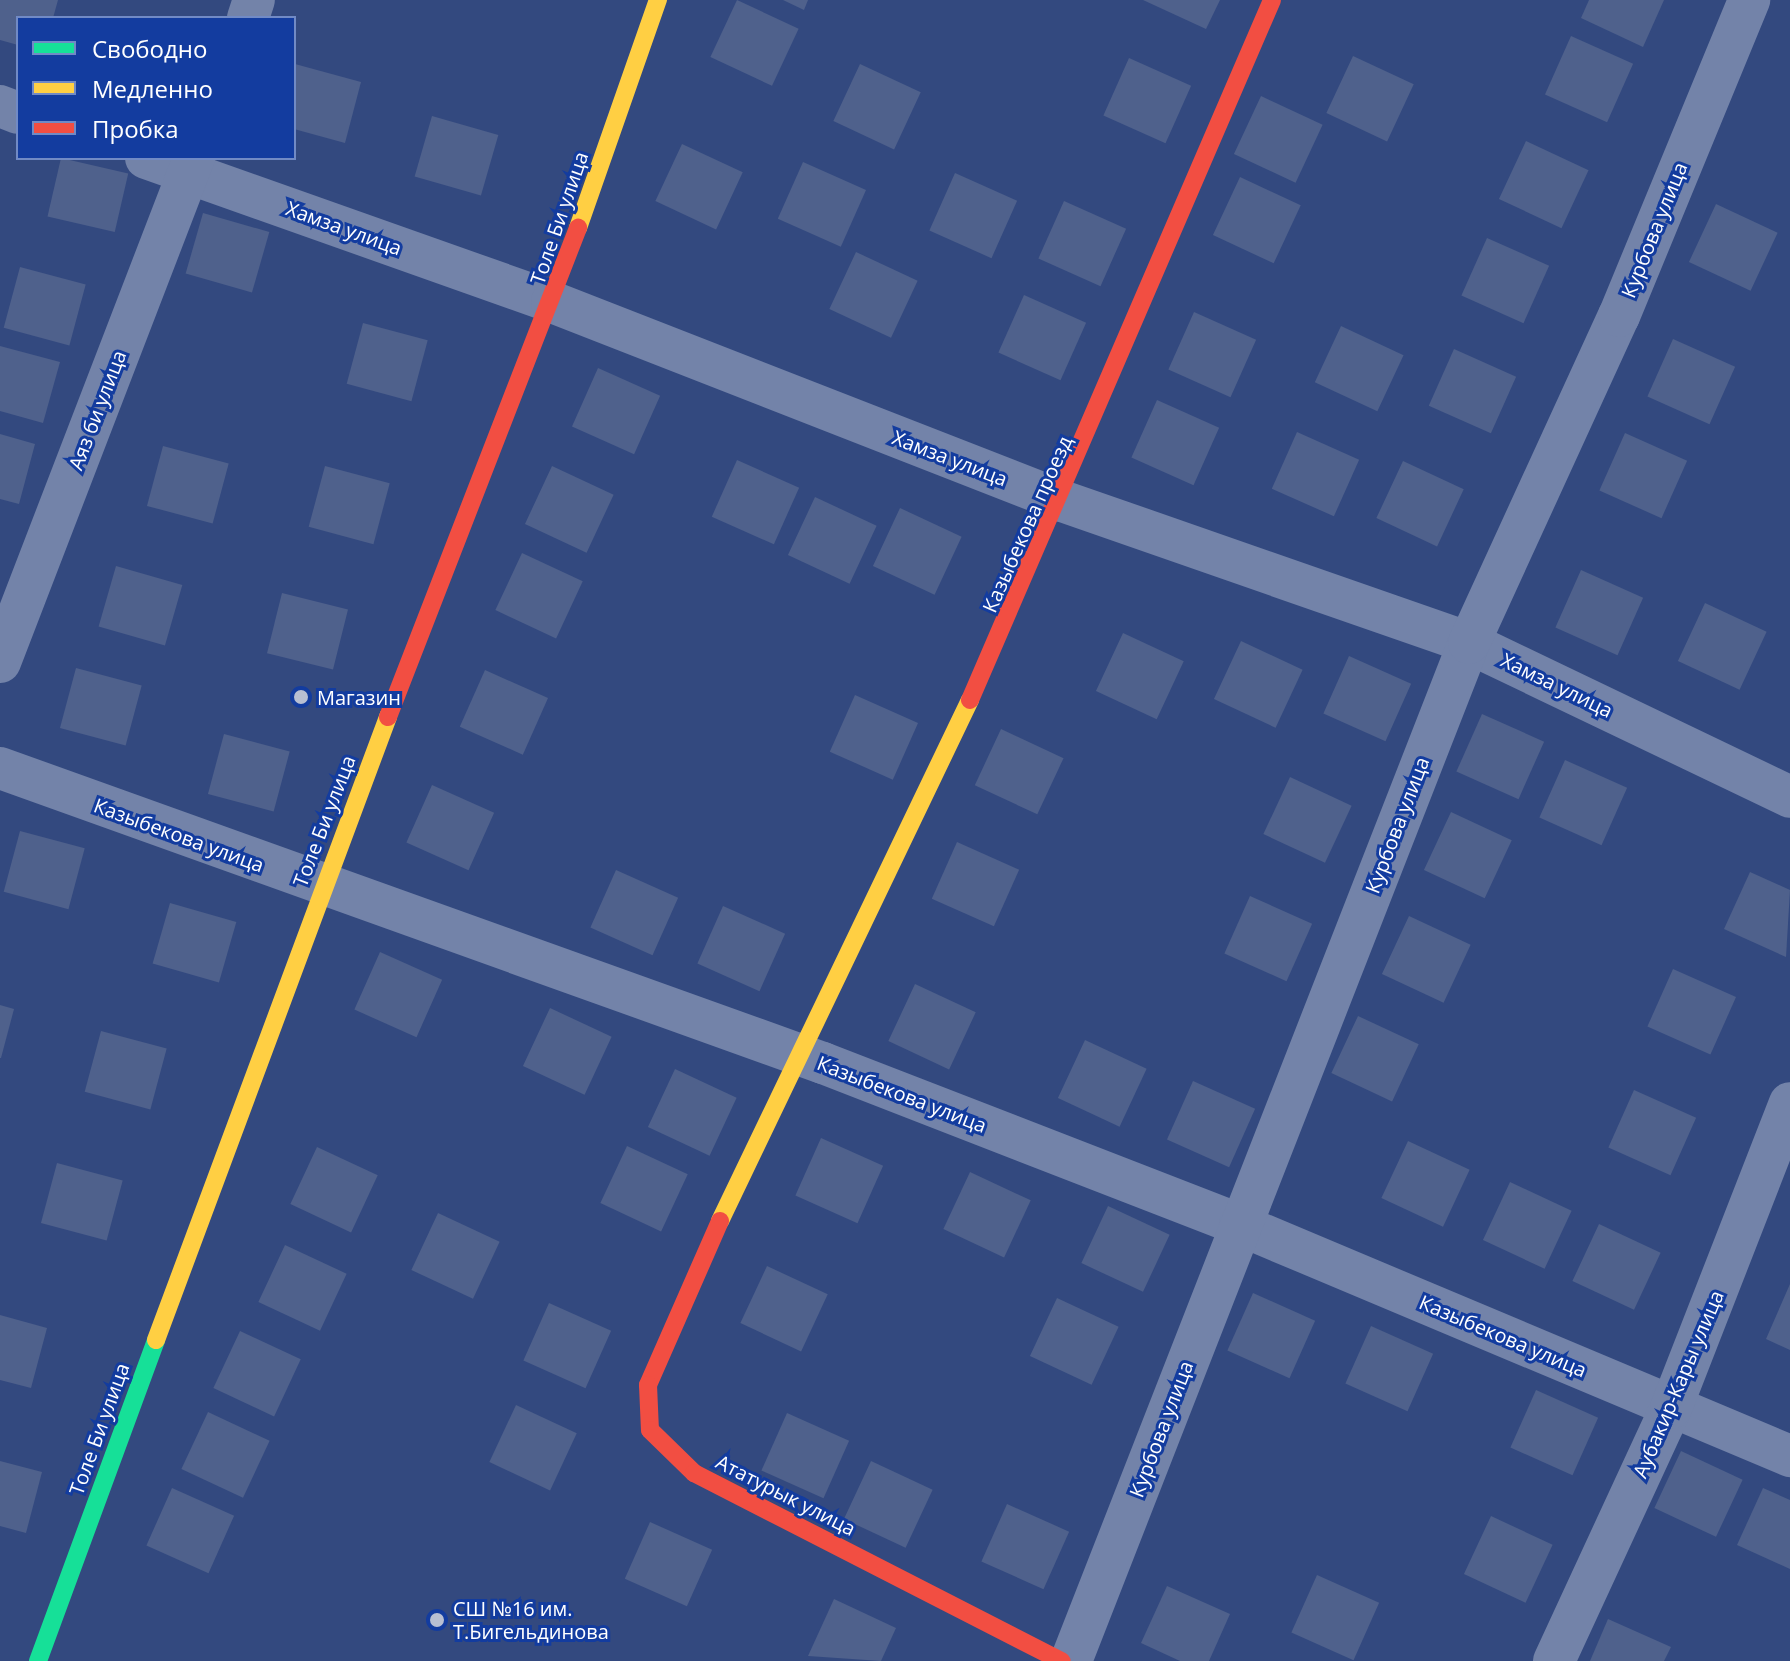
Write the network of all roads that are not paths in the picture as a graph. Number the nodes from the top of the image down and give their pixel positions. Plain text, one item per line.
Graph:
1 (658, 0) edge
2 (1272, 0) edge
3 (1749, 0) edge
4 (158, 160) edge
5 (192, 166) edge
6 (552, 302) junction
7 (1062, 501) junction
8 (1469, 643) junction
9 (0, 662) edge
10 (0, 768) edge
11 (1790, 797) edge
12 (321, 888) junction
13 (795, 1053) junction
14 (1790, 1103) edge
15 (1240, 1225) junction
16 (1671, 1408) junction
17 (1790, 1456) edge
18 (38, 1661) edge
19 (1062, 1661) edge
20 (1071, 1661) edge
21 (1554, 1661) edge

1 - 6 street, Толе Би улица
2 - 7 street, Казыбекова проезд
3 - 8 street, Курбова улица
4 - 5 street, Хамза улица
5 - 6 street, Хамза улица
5 - 9 street, Аяз би улица
6 - 7 street, Хамза улица
6 - 12 street, Толе Би улица
7 - 8 street, Хамза улица
7 - 13 street, Казыбекова проезд
8 - 11 street, Хамза улица
8 - 15 street, Курбова улица
10 - 12 street, Казыбекова улица
12 - 13 street, Казыбекова улица
12 - 18 street, Толе Би улица
13 - 15 street, Казыбекова улица
13 - 19 street, Ататурык улица
14 - 16 street, Аубакир-Кары улица
15 - 16 street, Казыбекова улица
15 - 20 street, Курбова улица
16 - 17 street, Казыбекова улица
16 - 21 street, Аубакир-Кары улица

